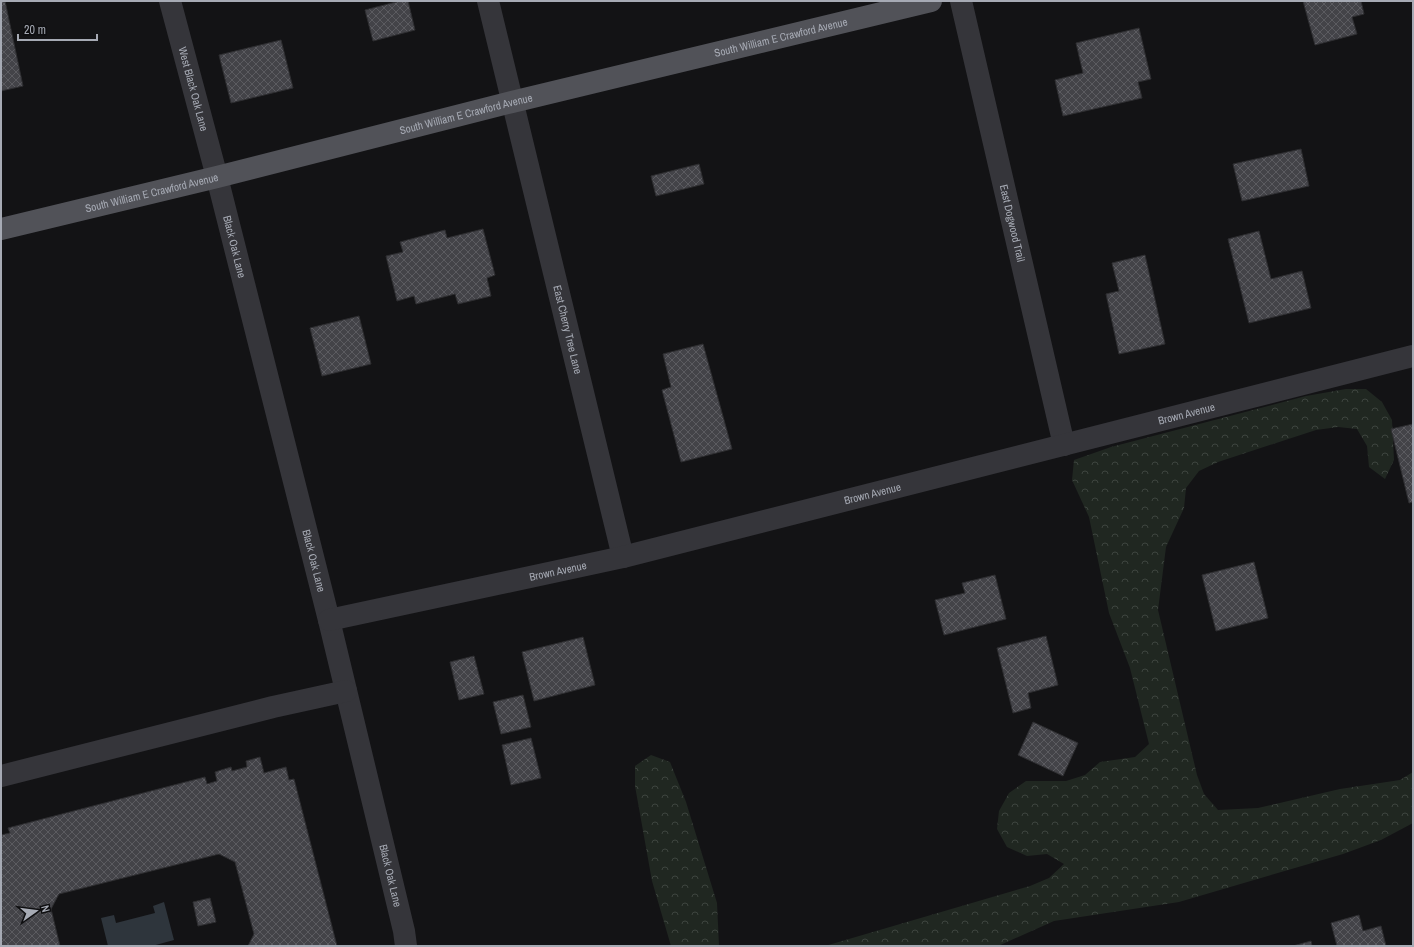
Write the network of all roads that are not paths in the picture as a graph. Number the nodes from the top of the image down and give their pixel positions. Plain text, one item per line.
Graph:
1 (170, 1) edge
2 (488, 1) edge
3 (931, 1) edge
4 (961, 1) edge
5 (512, 102) junction
6 (217, 177) junction
7 (1, 229) edge
8 (1413, 356) edge
9 (1064, 445) junction
10 (623, 557) junction
11 (329, 620) junction
12 (346, 691) junction
13 (1, 776) edge
14 (406, 946) edge

1 - 6 street, West Black Oak Lane
2 - 5 street, East Cherry Tree Lane
3 - 5 main road, South William E Crawford Avenue
4 - 9 street, East Dogwood Trail
5 - 6 main road, South William E Crawford Avenue
5 - 10 street, East Cherry Tree Lane
6 - 7 main road, South William E Crawford Avenue
6 - 11 street, Black Oak Lane
8 - 9 street, Brown Avenue
9 - 10 street, Brown Avenue
10 - 11 street, Brown Avenue
11 - 12 street, Black Oak Lane
12 - 13 street
12 - 14 street, Black Oak Lane

